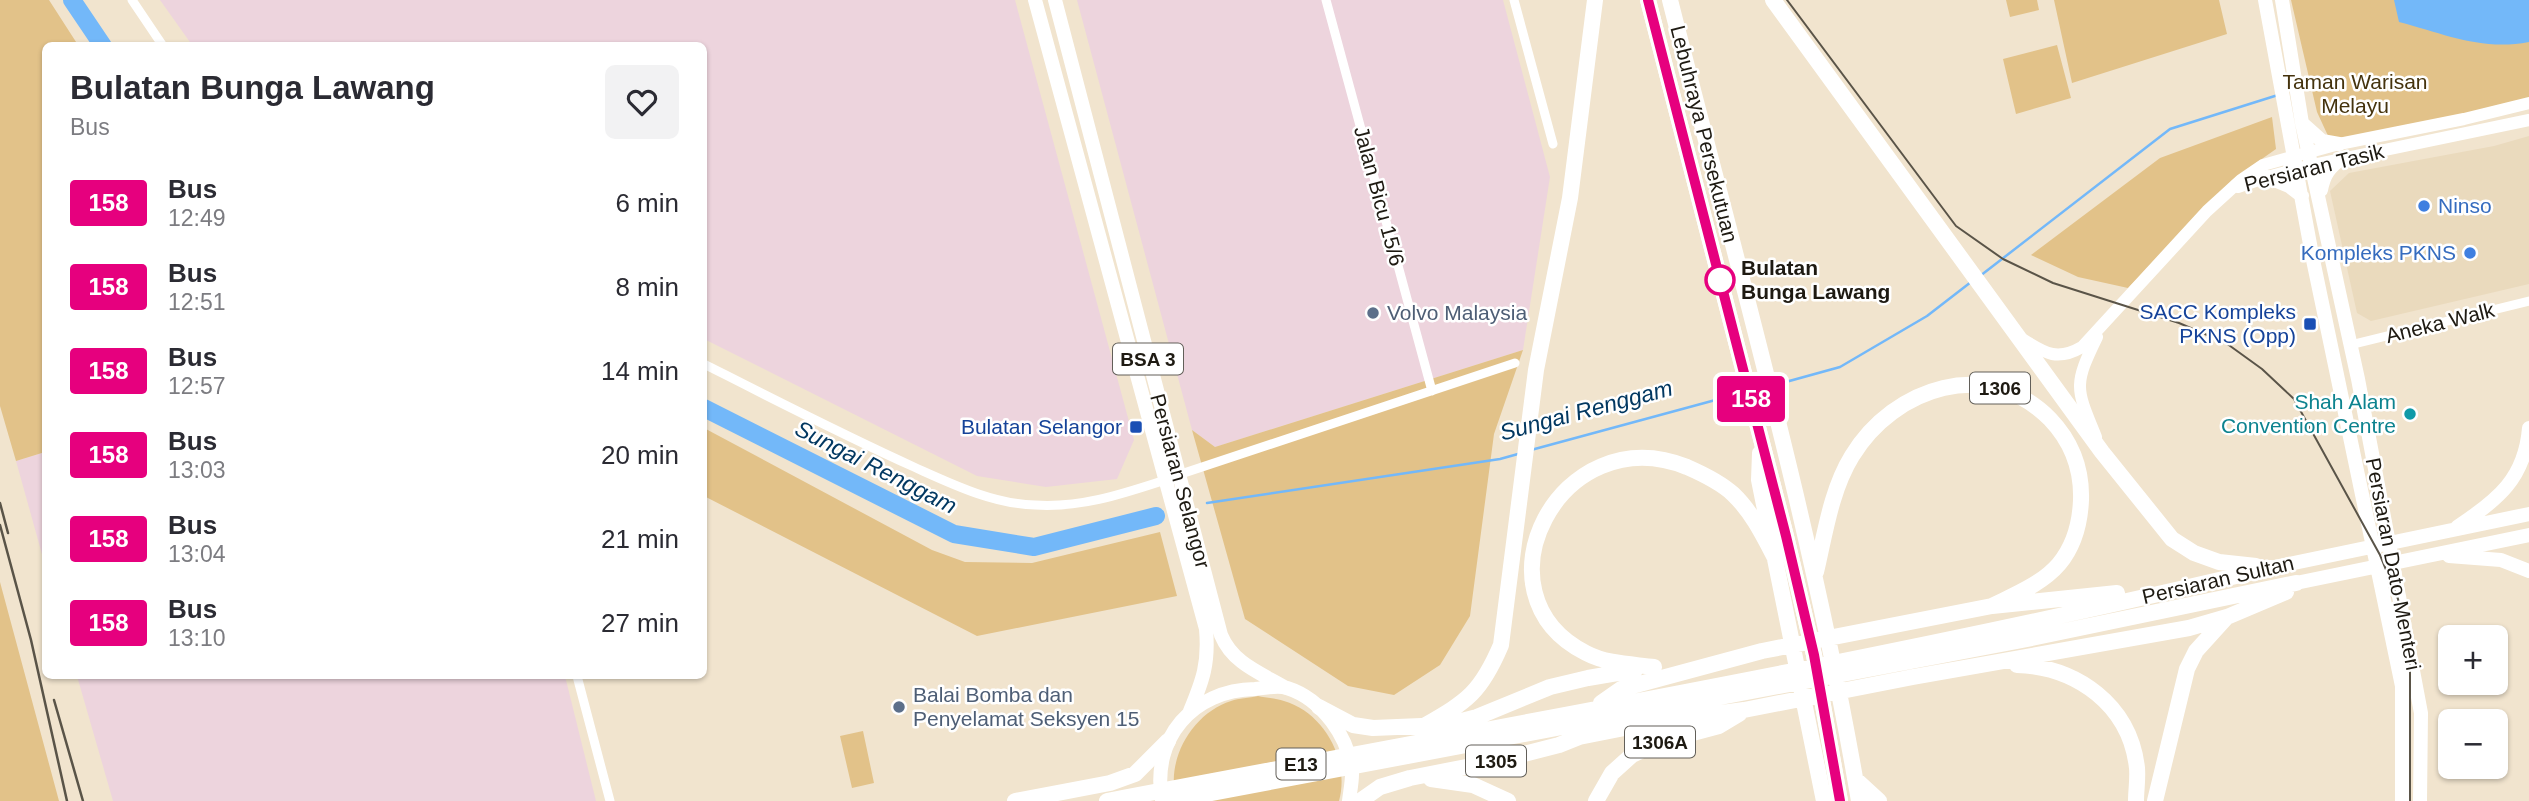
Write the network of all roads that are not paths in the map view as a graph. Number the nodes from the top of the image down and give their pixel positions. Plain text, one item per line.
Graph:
1 (132, 0) edge
2 (1035, 0) edge
3 (1055, 0) edge
4 (1326, 0) edge
5 (1514, 0) edge
6 (1595, 0) edge
7 (1648, 0) edge
8 (1670, 0) edge
9 (1773, 0) edge
10 (2265, 0) edge
11 (2282, 0) edge
12 (160, 42) edge
13 (2284, 65) junction
14 (2529, 103) edge
15 (2296, 118) junction
16 (2465, 119) junction
17 (2529, 120) edge
18 (2466, 134) junction
19 (1553, 144) dead end
20 (2341, 151) junction
21 (2303, 160) junction
22 (2267, 177) junction
23 (2234, 188) junction
24 (2302, 197) junction
25 (2320, 199) junction
26 (2529, 301) edge
27 (2102, 327) junction
28 (2021, 338) junction
29 (2350, 345) junction
30 (1516, 363) dead end
31 (707, 365) edge
32 (1432, 391) junction
33 (2529, 428) edge
34 (1761, 437) junction
35 (2102, 452) junction
36 (1172, 478) junction
37 (2529, 514) edge
38 (2450, 531) junction
39 (2529, 535) edge
40 (2429, 555) junction
41 (1776, 560) junction
42 (2270, 568) junction
43 (2529, 571) edge
44 (1815, 575) junction
45 (2296, 583) junction
46 (2168, 592) junction
47 (1992, 606) junction
48 (2227, 617) junction
49 (1910, 662) junction
50 (1986, 663) junction
51 (1709, 665) junction
52 (1654, 667) junction
53 (578, 679) edge
54 (1767, 681) junction
55 (1286, 688) junction
56 (1319, 707) junction
57 (1594, 708) junction
58 (1744, 710) junction
59 (1190, 711) junction
60 (1424, 726) junction
61 (1533, 732) junction
62 (1496, 733) junction
63 (1579, 737) junction
64 (1168, 741) junction
65 (1410, 778) junction
66 (1855, 779) junction
67 (610, 801) edge
68 (1015, 801) edge
69 (1107, 801) edge
70 (1162, 801) edge
71 (1169, 801) edge
72 (1349, 801) edge
73 (1360, 801) edge
74 (1508, 801) edge
75 (1596, 801) edge
76 (1823, 801) edge
77 (1840, 801) edge
78 (1859, 801) edge
79 (1879, 801) edge
80 (2136, 801) edge
81 (2155, 801) edge
82 (2402, 801) edge
83 (2420, 801) edge

1 - 12 street
2 - 36 main road, Persiaran Selangor / BSA 3
3 - 36 main road, Persiaran Selangor / BSA 3
4 - 32 street, Jalan Bicu 15/6
5 - 19 street
6 - 60 highway
7 - 34 highway, Lebuhraya Persekutuan
8 - 44 highway, Lebuhraya Persekutuan
9 - 28 highway
10 - 13 main road, Persiaran Dato Menteri
11 - 13 main road, Persiaran Dato Menteri
13 - 15 main road, Persiaran Dato Menteri
14 - 16 main road, Persiaran Tasik
15 - 20 main road
15 - 21 main road, Persiaran Dato Menteri
16 - 18 main road
16 - 20 main road, Persiaran Tasik
17 - 18 main road, Persiaran Tasik
18 - 20 main road, Persiaran Tasik
20 - 21 main road, Persiaran Tasik
20 - 25 main road
21 - 22 main road, Persiaran Tasik
21 - 23 main road, Persiaran Tasik
21 - 24 main road, Persiaran Dato Menteri
21 - 25 main road, Persiaran Dato Menteri
22 - 23 main road, Persiaran Tasik
22 - 24 main road
23 - 27 main road
24 - 82 main road, Persiaran Dato Menteri
25 - 29 main road, Persiaran Dato Menteri
26 - 29 street, Aneka Walk
27 - 28 main road
27 - 35 main road
28 - 35 highway
29 - 83 main road, Persiaran Dato Menteri
30 - 32 street
31 - 36 street
32 - 36 street
33 - 38 main road
34 - 41 highway
34 - 77 highway, Lebuhraya Persekutuan
35 - 42 highway
36 - 55 main road, Persiaran Selangor / BSA 3
36 - 59 main road, Persiaran Selangor / BSA 3
37 - 38 main road, Persiaran Sultan
38 - 42 main road, Persiaran Sultan
39 - 40 main road, Persiaran Sultan
40 - 43 main road
40 - 45 main road, Persiaran Sultan
41 - 52 highway
41 - 76 highway
42 - 46 highway, Persiaran Sultan
44 - 47 highway, 1306
44 - 66 highway, Lebuhraya Persekutuan
45 - 48 highway
45 - 49 highway, Persiaran Sultan
46 - 47 highway
46 - 49 highway, Persiaran Sultan
47 - 51 highway
48 - 50 highway
48 - 81 highway
49 - 50 highway
49 - 54 highway, E13
49 - 58 highway
50 - 80 highway
51 - 52 highway
51 - 57 highway
52 - 60 highway
53 - 67 street
54 - 57 highway, E13
54 - 61 highway, E13
55 - 56 main road
55 - 59 main road
56 - 60 highway
56 - 72 main road
57 - 62 highway, E13
58 - 63 highway
58 - 75 highway, 1306A
59 - 64 main road
61 - 62 highway, E13
61 - 63 highway
62 - 69 highway, E13
62 - 71 highway, E13
63 - 65 highway, 1305
64 - 68 highway
64 - 70 main road
65 - 73 highway
65 - 74 highway
66 - 78 highway, Lebuhraya Persekutuan
66 - 79 highway

